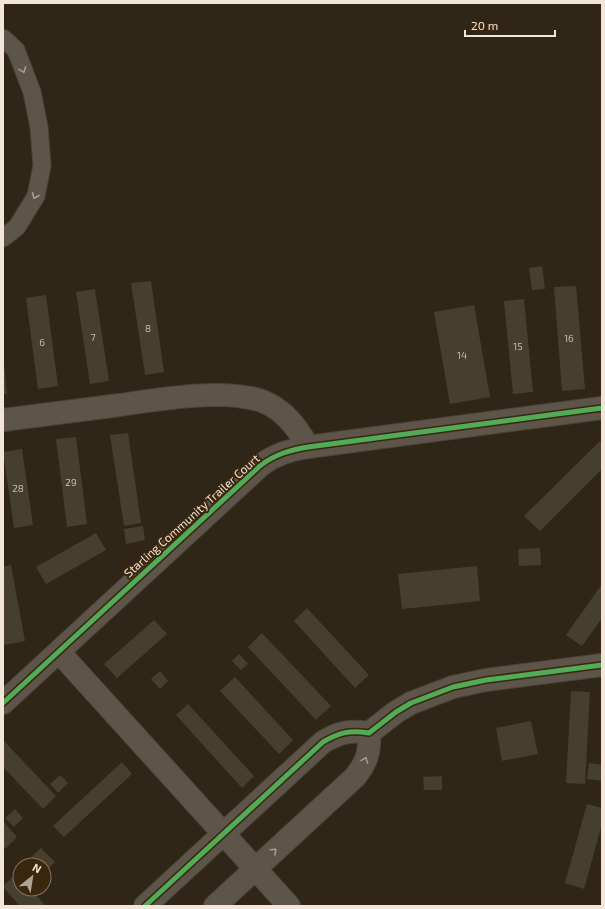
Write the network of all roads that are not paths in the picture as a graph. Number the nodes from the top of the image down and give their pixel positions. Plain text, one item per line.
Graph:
1 (3, 38) edge
2 (3, 238) edge
3 (602, 408) edge
4 (3, 420) edge
5 (308, 447) junction
6 (59, 652) junction
7 (602, 665) edge
8 (3, 703) edge
9 (369, 733) junction
10 (223, 834) junction
11 (255, 869) junction
12 (145, 906) edge
13 (215, 906) edge
14 (289, 906) edge

1 -> 2 lane
3 - 5 street, Starling Community Trailer Court
4 - 5 street
5 - 6 street, Starling Community Trailer Court
6 - 8 street, Starling Community Trailer Court
6 - 10 street
7 - 9 street
9 - 10 street
11 -> 9 street
10 - 11 street
10 - 12 street
11 - 13 street
11 - 14 street

